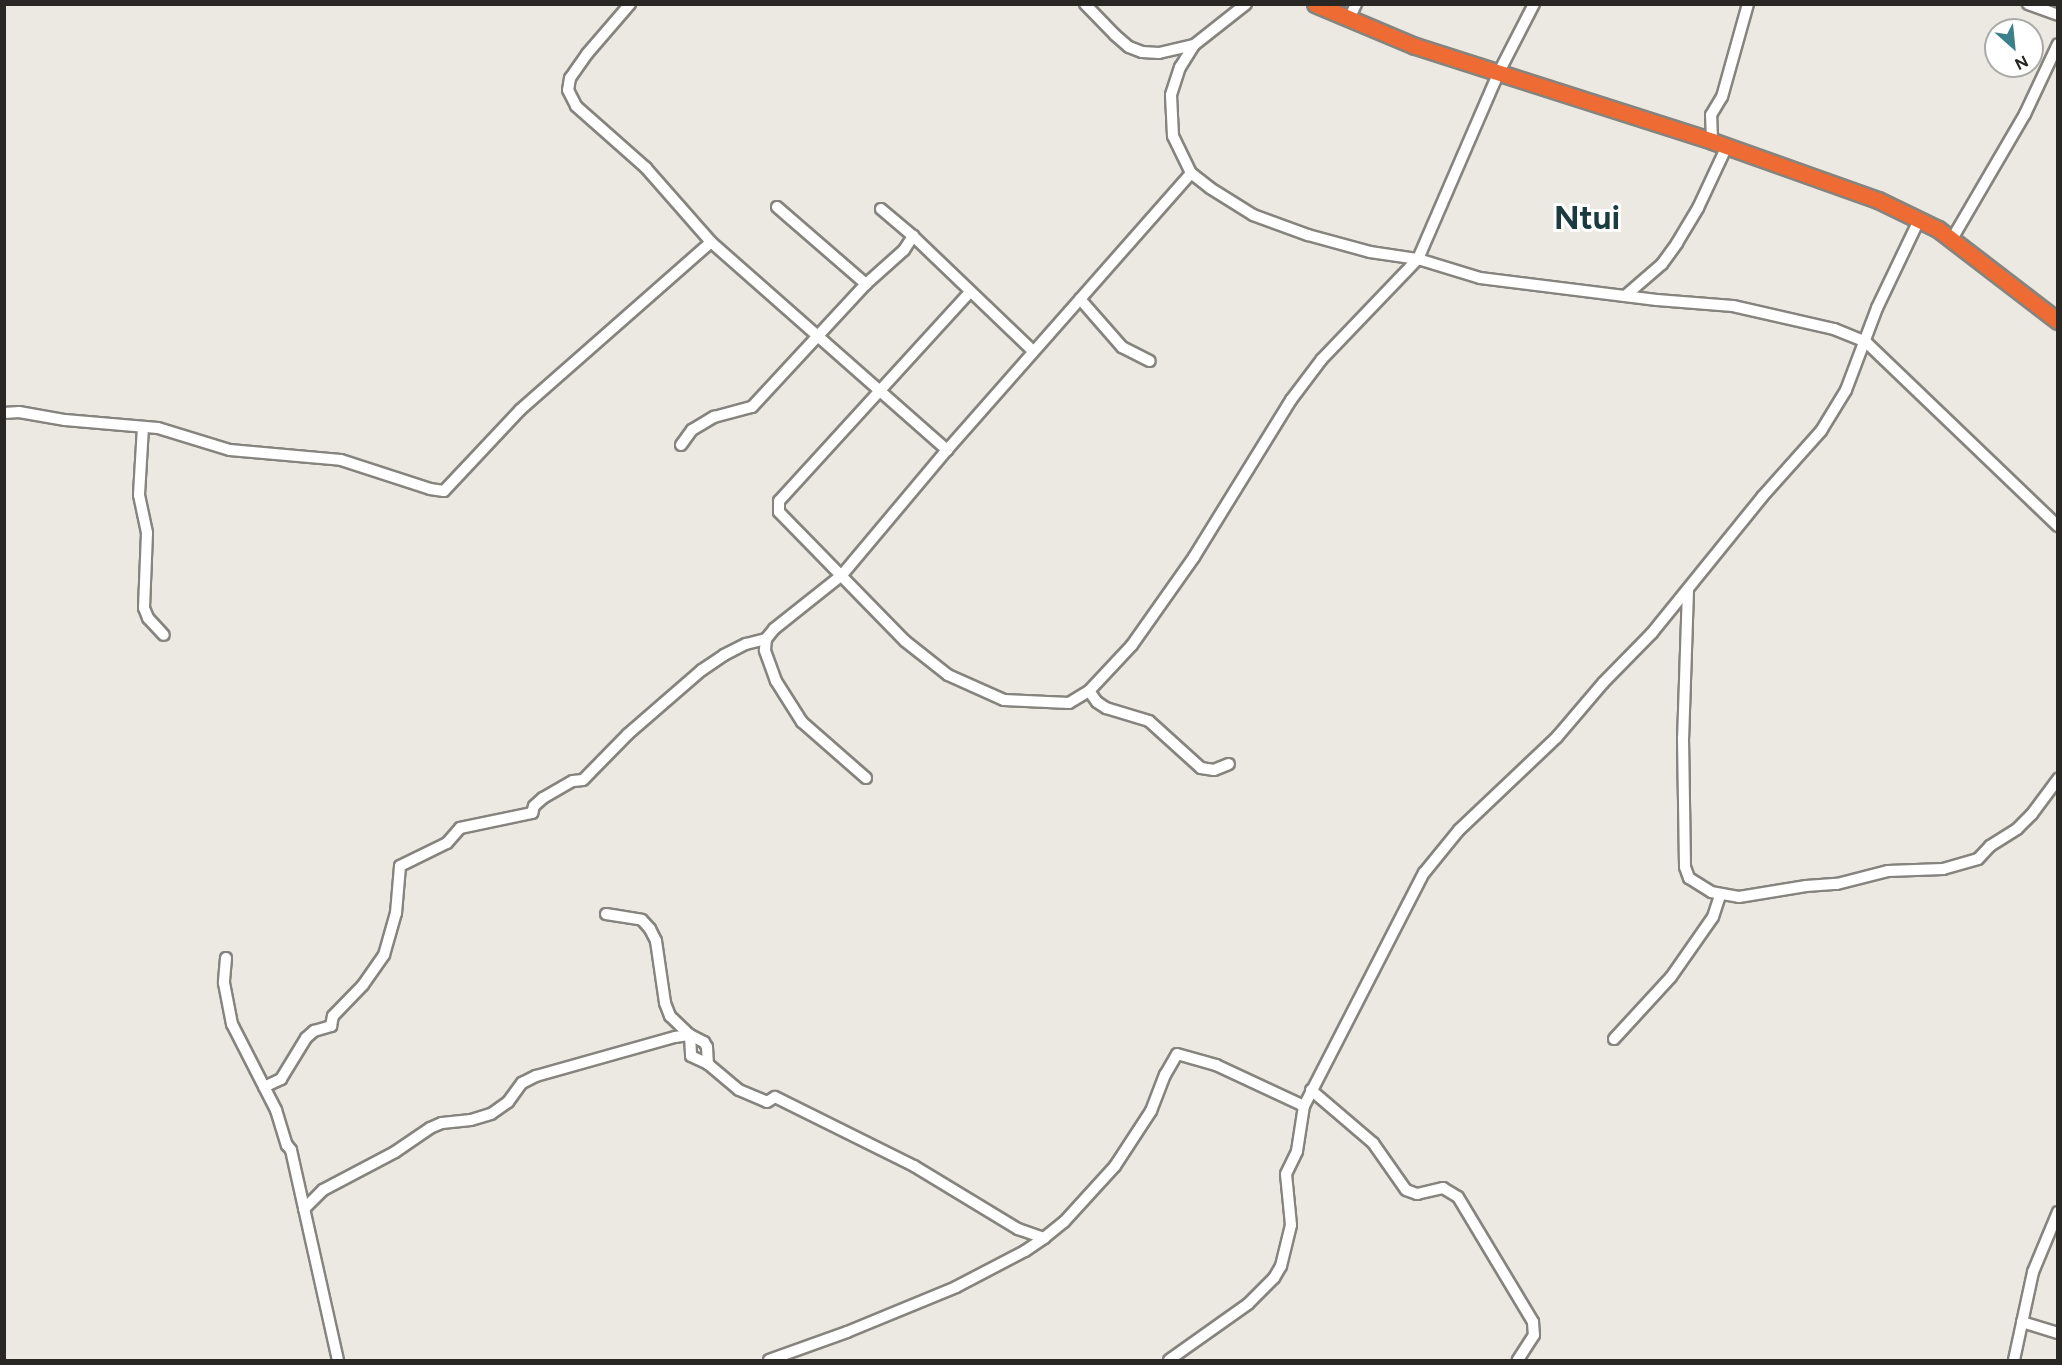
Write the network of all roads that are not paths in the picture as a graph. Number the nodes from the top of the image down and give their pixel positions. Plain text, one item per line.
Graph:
1 (630, 4) edge
2 (1085, 4) edge
3 (1246, 4) edge
4 (1315, 4) edge
5 (1356, 4) edge
6 (1534, 4) edge
7 (1748, 4) edge
8 (2028, 4) edge
9 (2058, 15) edge
10 (1348, 19) junction
11 (2058, 44) edge
12 (1194, 45) junction
13 (1498, 74) junction
14 (1712, 141) junction
15 (1727, 147) junction
16 (1191, 173) junction
17 (777, 207) dead end
18 (881, 209) dead end
19 (1919, 220) junction
20 (916, 239) junction
21 (1952, 239) junction
22 (711, 242) junction
23 (1418, 259) junction
24 (866, 284) junction
25 (970, 292) junction
26 (1625, 296) junction
27 (1080, 299) junction
28 (2058, 321) edge
29 (818, 335) junction
30 (1866, 342) junction
31 (1033, 351) junction
32 (1150, 361) dead end
33 (880, 391) junction
34 (4, 413) edge
35 (143, 426) junction
36 (681, 445) dead end
37 (947, 450) junction
38 (2058, 526) edge
39 (842, 575) junction
40 (1688, 590) junction
41 (164, 635) dead end
42 (766, 639) junction
43 (1089, 691) junction
44 (1229, 764) dead end
45 (866, 778) dead end
46 (2058, 779) edge
47 (1720, 895) junction
48 (606, 914) dead end
49 (226, 958) dead end
50 (690, 1035) junction
51 (1614, 1039) dead end
52 (708, 1064) junction
53 (264, 1088) junction
54 (1311, 1090) junction
55 (1304, 1106) junction
56 (304, 1209) junction
57 (2058, 1212) edge
58 (1044, 1238) junction
59 (2022, 1322) junction
60 (2058, 1333) edge
61 (338, 1360) edge
62 (776, 1360) edge
63 (1169, 1360) edge
64 (1518, 1360) edge
65 (2014, 1360) edge

1 - 22 street
2 - 12 street
3 - 12 street
4 - 10 highway
5 - 10 street
6 - 13 street
7 - 14 street
8 - 9 street
10 - 13 highway
11 - 21 street
12 - 16 street
13 - 14 highway
13 - 23 street
14 - 15 highway
15 - 19 highway
15 - 26 street
16 - 23 street
16 - 27 street
17 - 24 street
18 - 20 street
19 - 21 highway
19 - 30 street
20 - 24 street
20 - 25 street
21 - 28 highway
22 - 29 street
22 - 35 street
23 - 26 street
23 - 43 street
24 - 29 street
25 - 31 street
25 - 33 street
26 - 30 street
27 - 31 street
27 - 32 street
29 - 33 street
29 - 36 street
30 - 38 street
30 - 40 street
31 - 37 street
33 - 37 street
33 - 39 street
34 - 35 street
35 - 41 street
37 - 39 street
39 - 42 street
39 - 43 street
40 - 47 street
40 - 54 street
42 - 45 street
42 - 53 street
43 - 44 street
46 - 47 street
47 - 51 street
48 - 50 street
49 - 53 street
50 - 52 street
50 - 52 street
50 - 56 street
52 - 58 street
53 - 56 street
54 - 55 street
54 - 64 street
55 - 58 street
55 - 63 street
56 - 61 street
57 - 59 street
58 - 62 street
59 - 60 street
59 - 65 street

